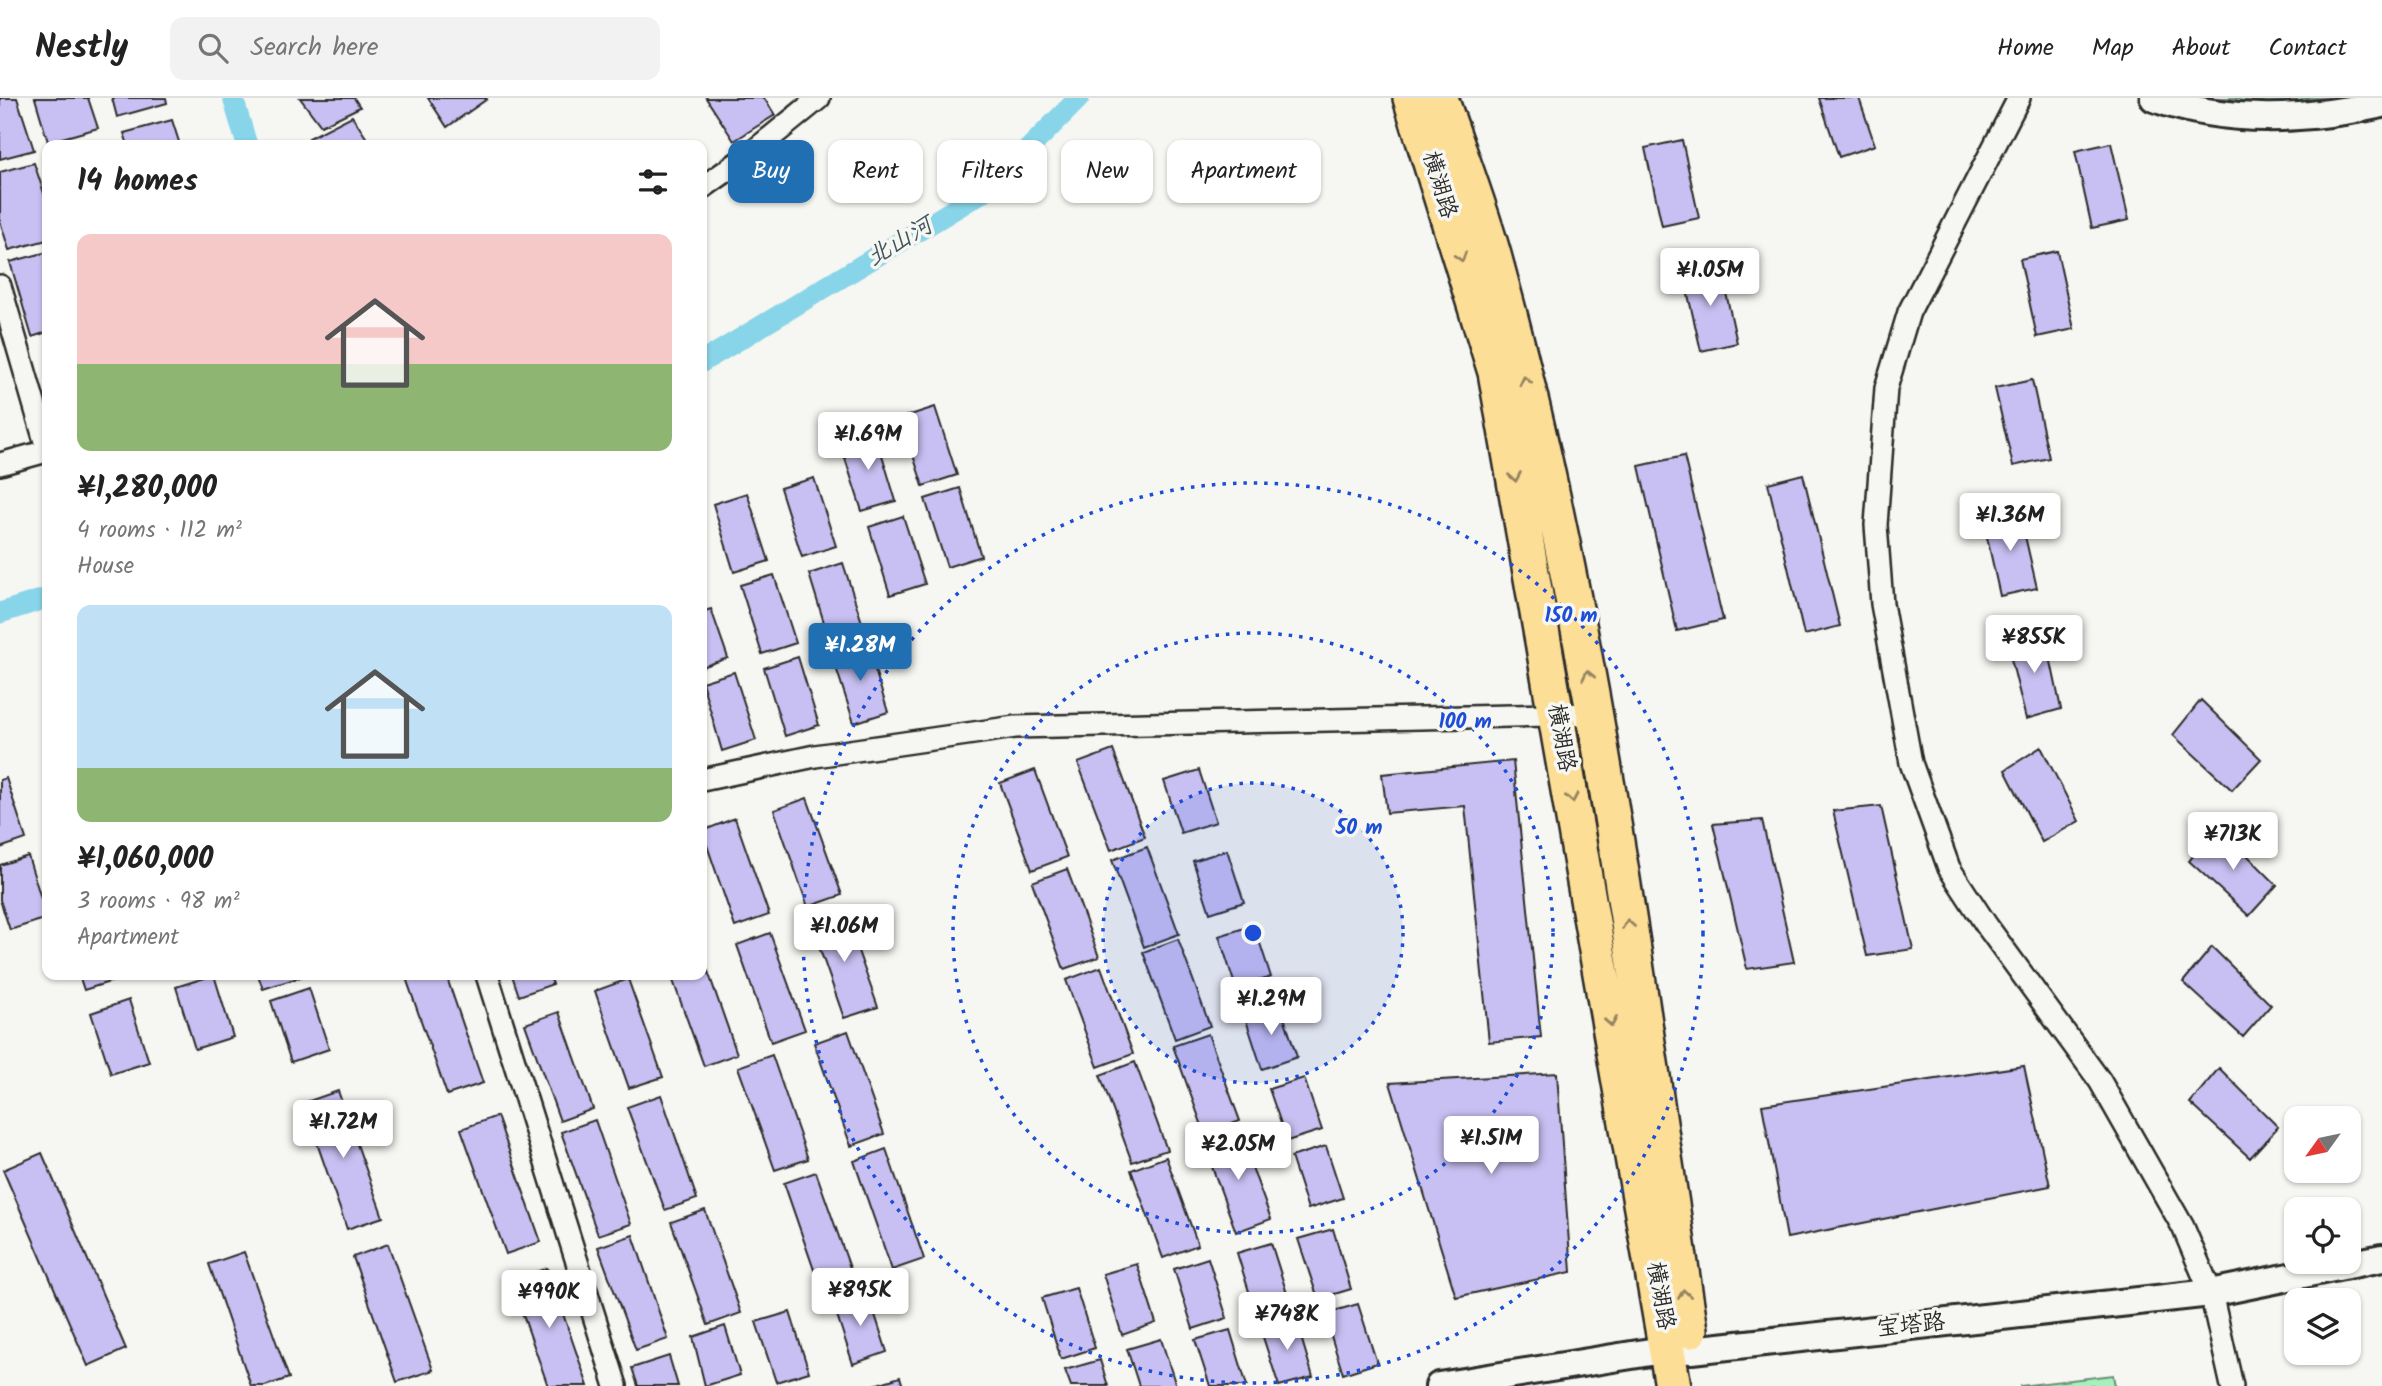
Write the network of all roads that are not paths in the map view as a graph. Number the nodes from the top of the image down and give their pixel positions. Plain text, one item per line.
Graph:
1 (819, 98) edge
2 (1411, 98) edge
3 (1440, 98) edge
4 (2019, 98) edge
5 (2154, 98) edge
6 (2382, 104) edge
7 (707, 184) edge
8 (0, 286) edge
9 (42, 432) edge
10 (42, 451) edge
11 (0, 464) edge
12 (1596, 713) junction
13 (1557, 715) junction
14 (707, 778) edge
15 (489, 980) edge
16 (2382, 1258) edge
17 (2211, 1293) junction
18 (1681, 1349) junction
19 (616, 1386) edge
20 (1439, 1386) edge
21 (1673, 1386) edge
22 (1696, 1386) edge
23 (2232, 1386) edge

1 - 7 street
2 -> 13 highway, 横湖路
12 -> 3 highway, 横湖路
4 - 17 street
5 - 6 street
8 - 9 street
10 - 11 street
12 - 13 street
18 -> 12 highway, 横湖路
13 - 14 street
13 -> 18 highway, 横湖路
15 - 19 street
16 - 17 street, 宝塔路
17 - 18 street, 宝塔路
17 - 23 street
18 - 20 street, 宝塔路
18 - 21 highway, 横湖路
18 - 22 highway, 横湖路

